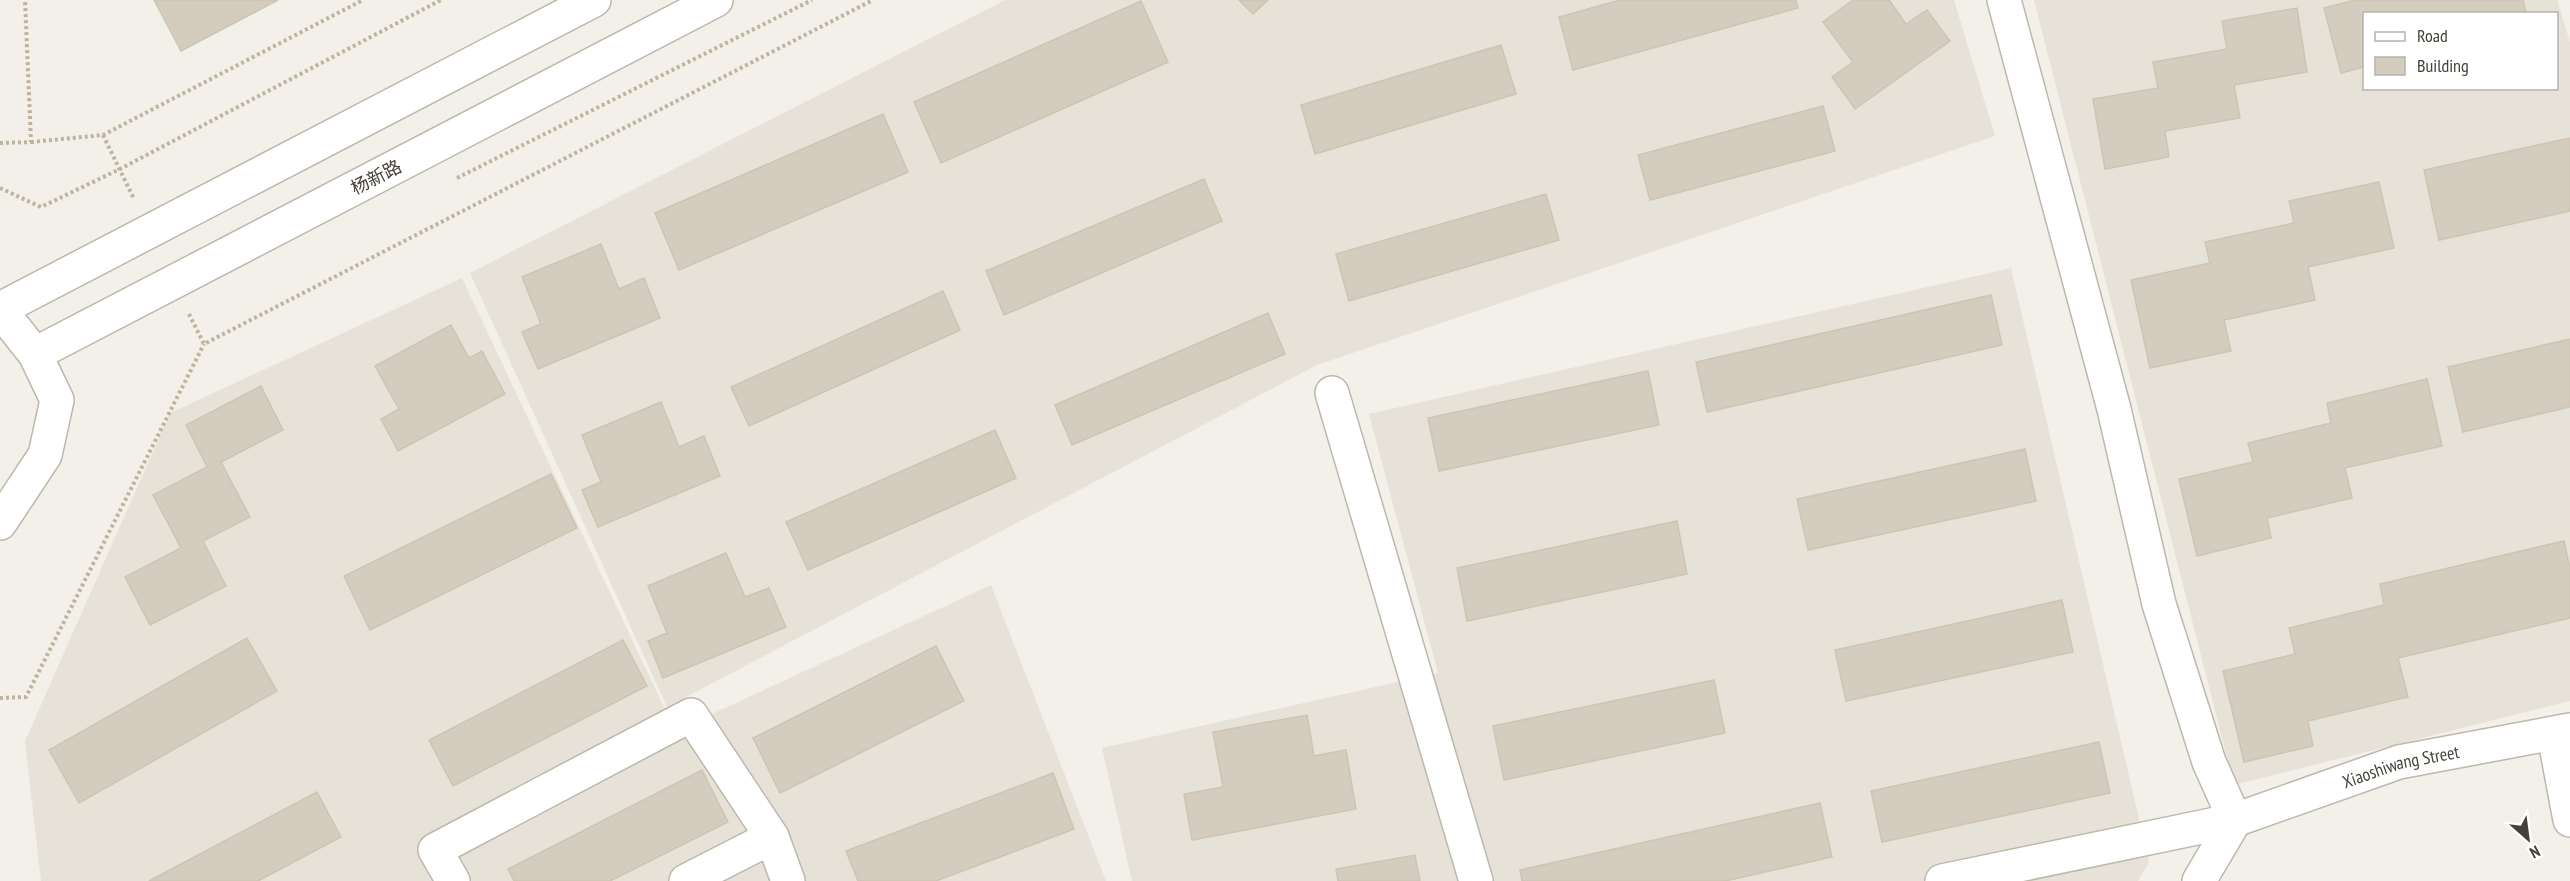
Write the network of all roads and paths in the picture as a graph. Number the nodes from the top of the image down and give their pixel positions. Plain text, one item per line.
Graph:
1 (25, 0) edge
2 (363, 0) edge
3 (441, 0) edge
4 (594, 0) edge
5 (716, 0) edge
6 (812, 0) edge
7 (873, 0) edge
8 (2004, 0) edge
9 (103, 135) junction
10 (31, 142) junction
11 (0, 143) edge
12 (120, 169) junction
13 (454, 180) dead end
14 (0, 188) edge
15 (149, 232) junction
16 (173, 282) junction
17 (0, 310) edge
18 (204, 344) junction
19 (35, 354) junction
20 (1332, 393) dead end
21 (0, 523) edge
22 (0, 698) edge
23 (2562, 733) edge
24 (2235, 820) junction
25 (2570, 820) edge
26 (772, 837) junction
27 (453, 881) edge
28 (687, 881) edge
29 (788, 881) edge
30 (1476, 881) edge
31 (1942, 881) edge
32 (2199, 881) edge

1 - 10 path
2 - 9 path
3 - 12 path
4 - 15 street
5 - 16 street, 杨新路
6 - 13 path
7 - 18 path
8 - 24 street
9 - 10 path
9 - 12 path
10 - 11 path
12 - 14 path
12 - 15 path
15 - 17 street
16 - 18 path
16 - 19 street, 杨新路
17 - 19 street
18 - 22 path
19 - 21 street
20 - 30 street
23 - 24 street, Xiaoshiwang Street
23 - 25 street
24 - 31 street, Xiaoshiwang Street
24 - 32 street
26 - 27 street
26 - 28 street
26 - 29 street

